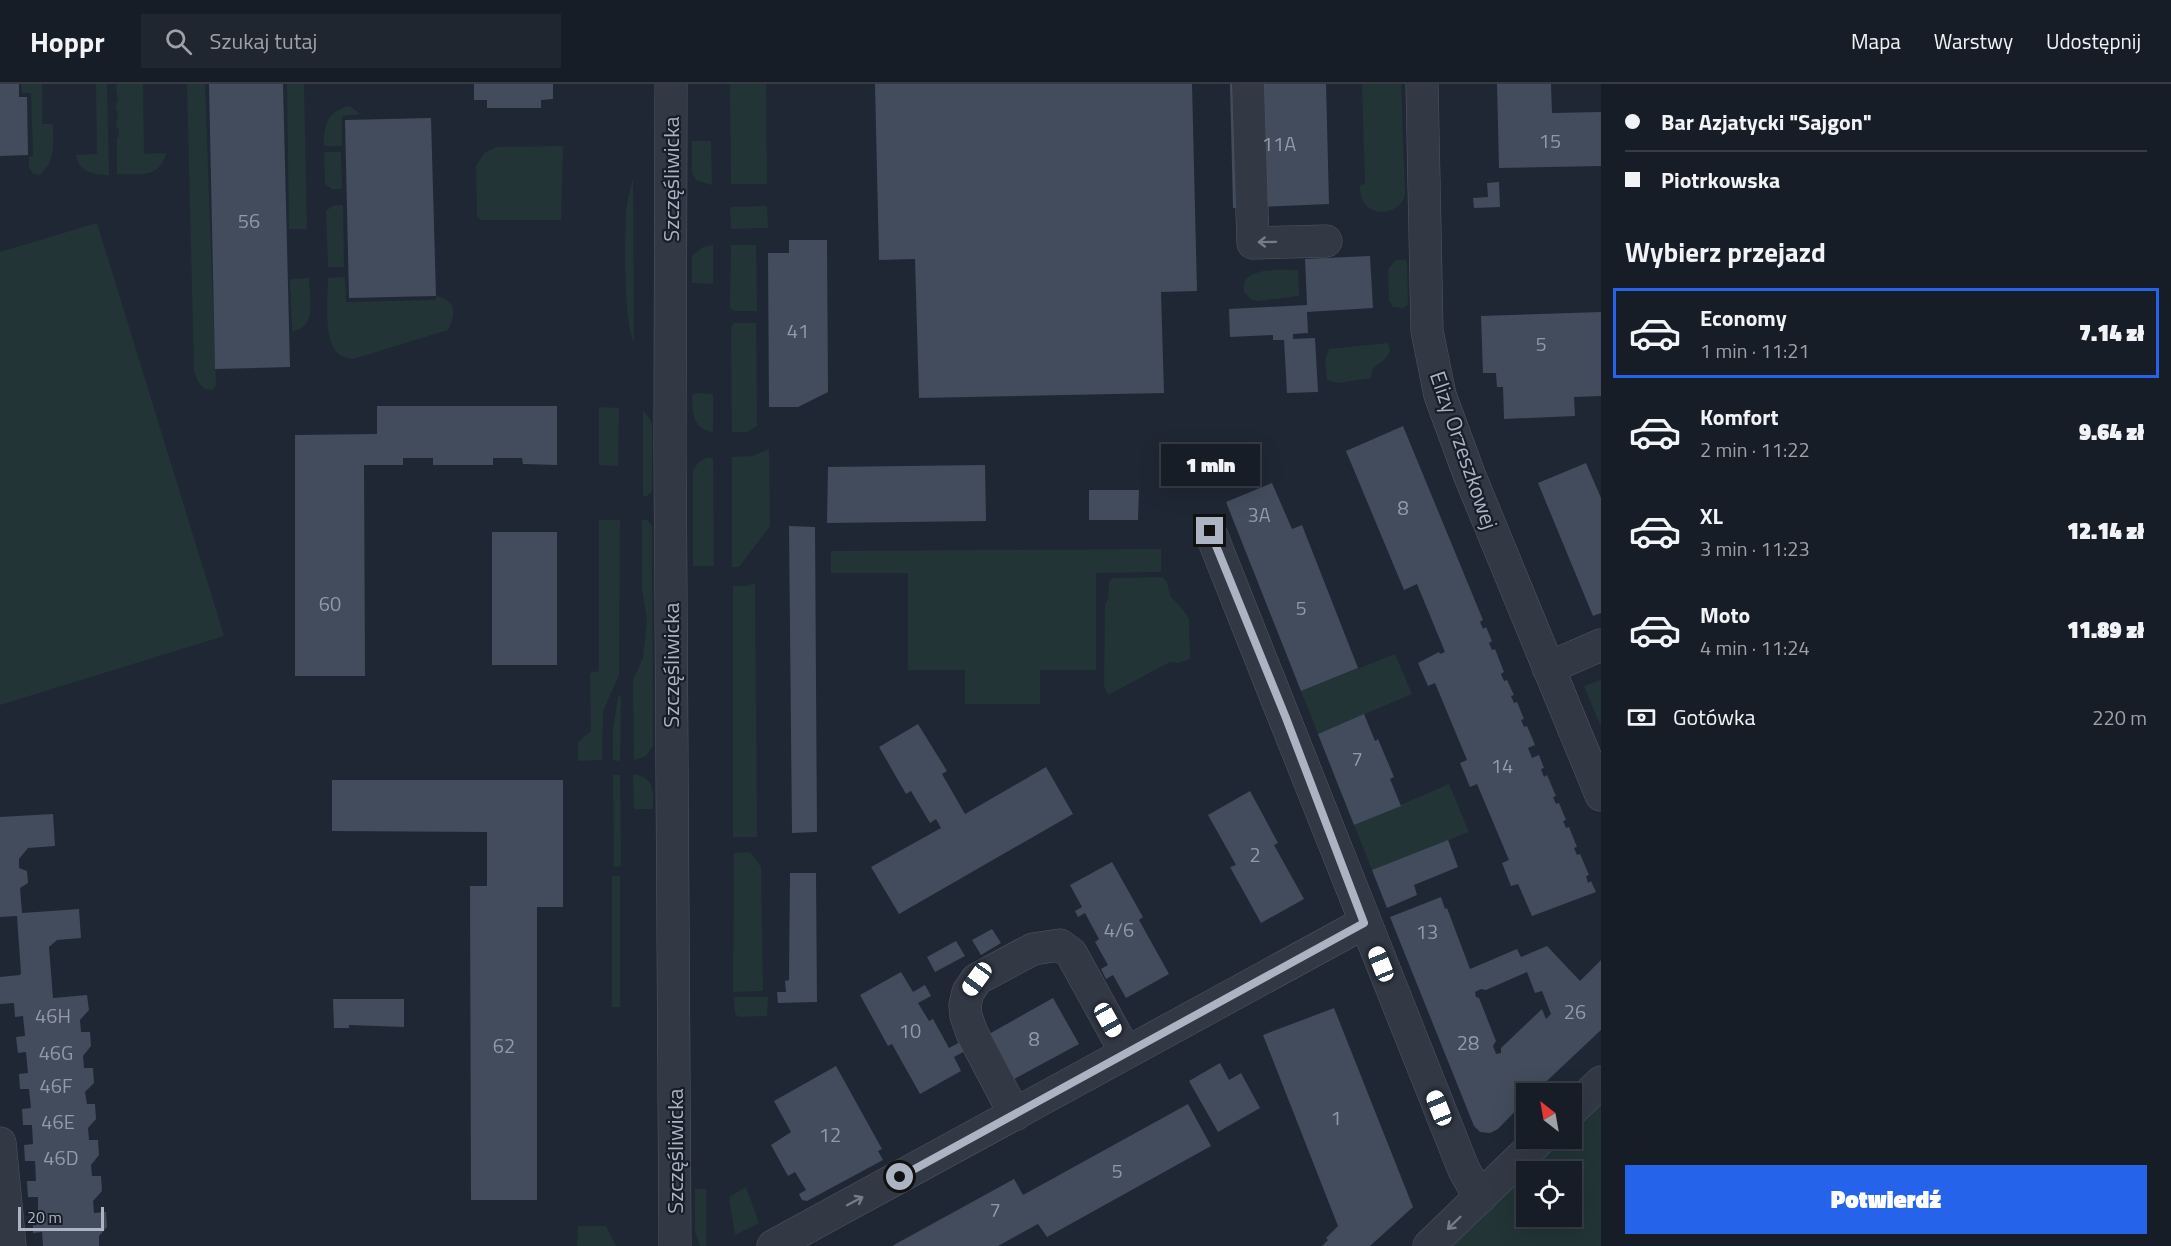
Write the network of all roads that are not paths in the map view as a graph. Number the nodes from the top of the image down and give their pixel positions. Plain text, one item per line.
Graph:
1 (671, 84) edge
2 (1248, 84) edge
3 (1422, 84) edge
4 (1326, 241) dead end
5 (1210, 531) dead end
6 (1601, 645) edge
7 (1548, 668) junction
8 (1601, 795) edge
9 (1364, 923) junction
10 (1126, 1053) junction
11 (1601, 1082) edge
12 (1582, 1100) edge
13 (1015, 1114) junction
14 (1531, 1149) edge
15 (1, 1161) edge
16 (1480, 1198) junction
17 (10, 1246) edge
18 (675, 1246) edge
19 (773, 1246) edge
20 (1429, 1246) edge

1 - 18 street, Szczęśliwicka
4 -> 2 street
3 - 7 street, Elizy Orzeszkowej
5 - 9 street
6 - 7 street
7 - 8 street, Elizy Orzeszkowej
9 - 10 street
9 - 16 street
10 - 13 street
10 - 13 street
11 - 12 street
19 -> 13 street
14 - 16 street
15 - 17 street
16 -> 20 street

